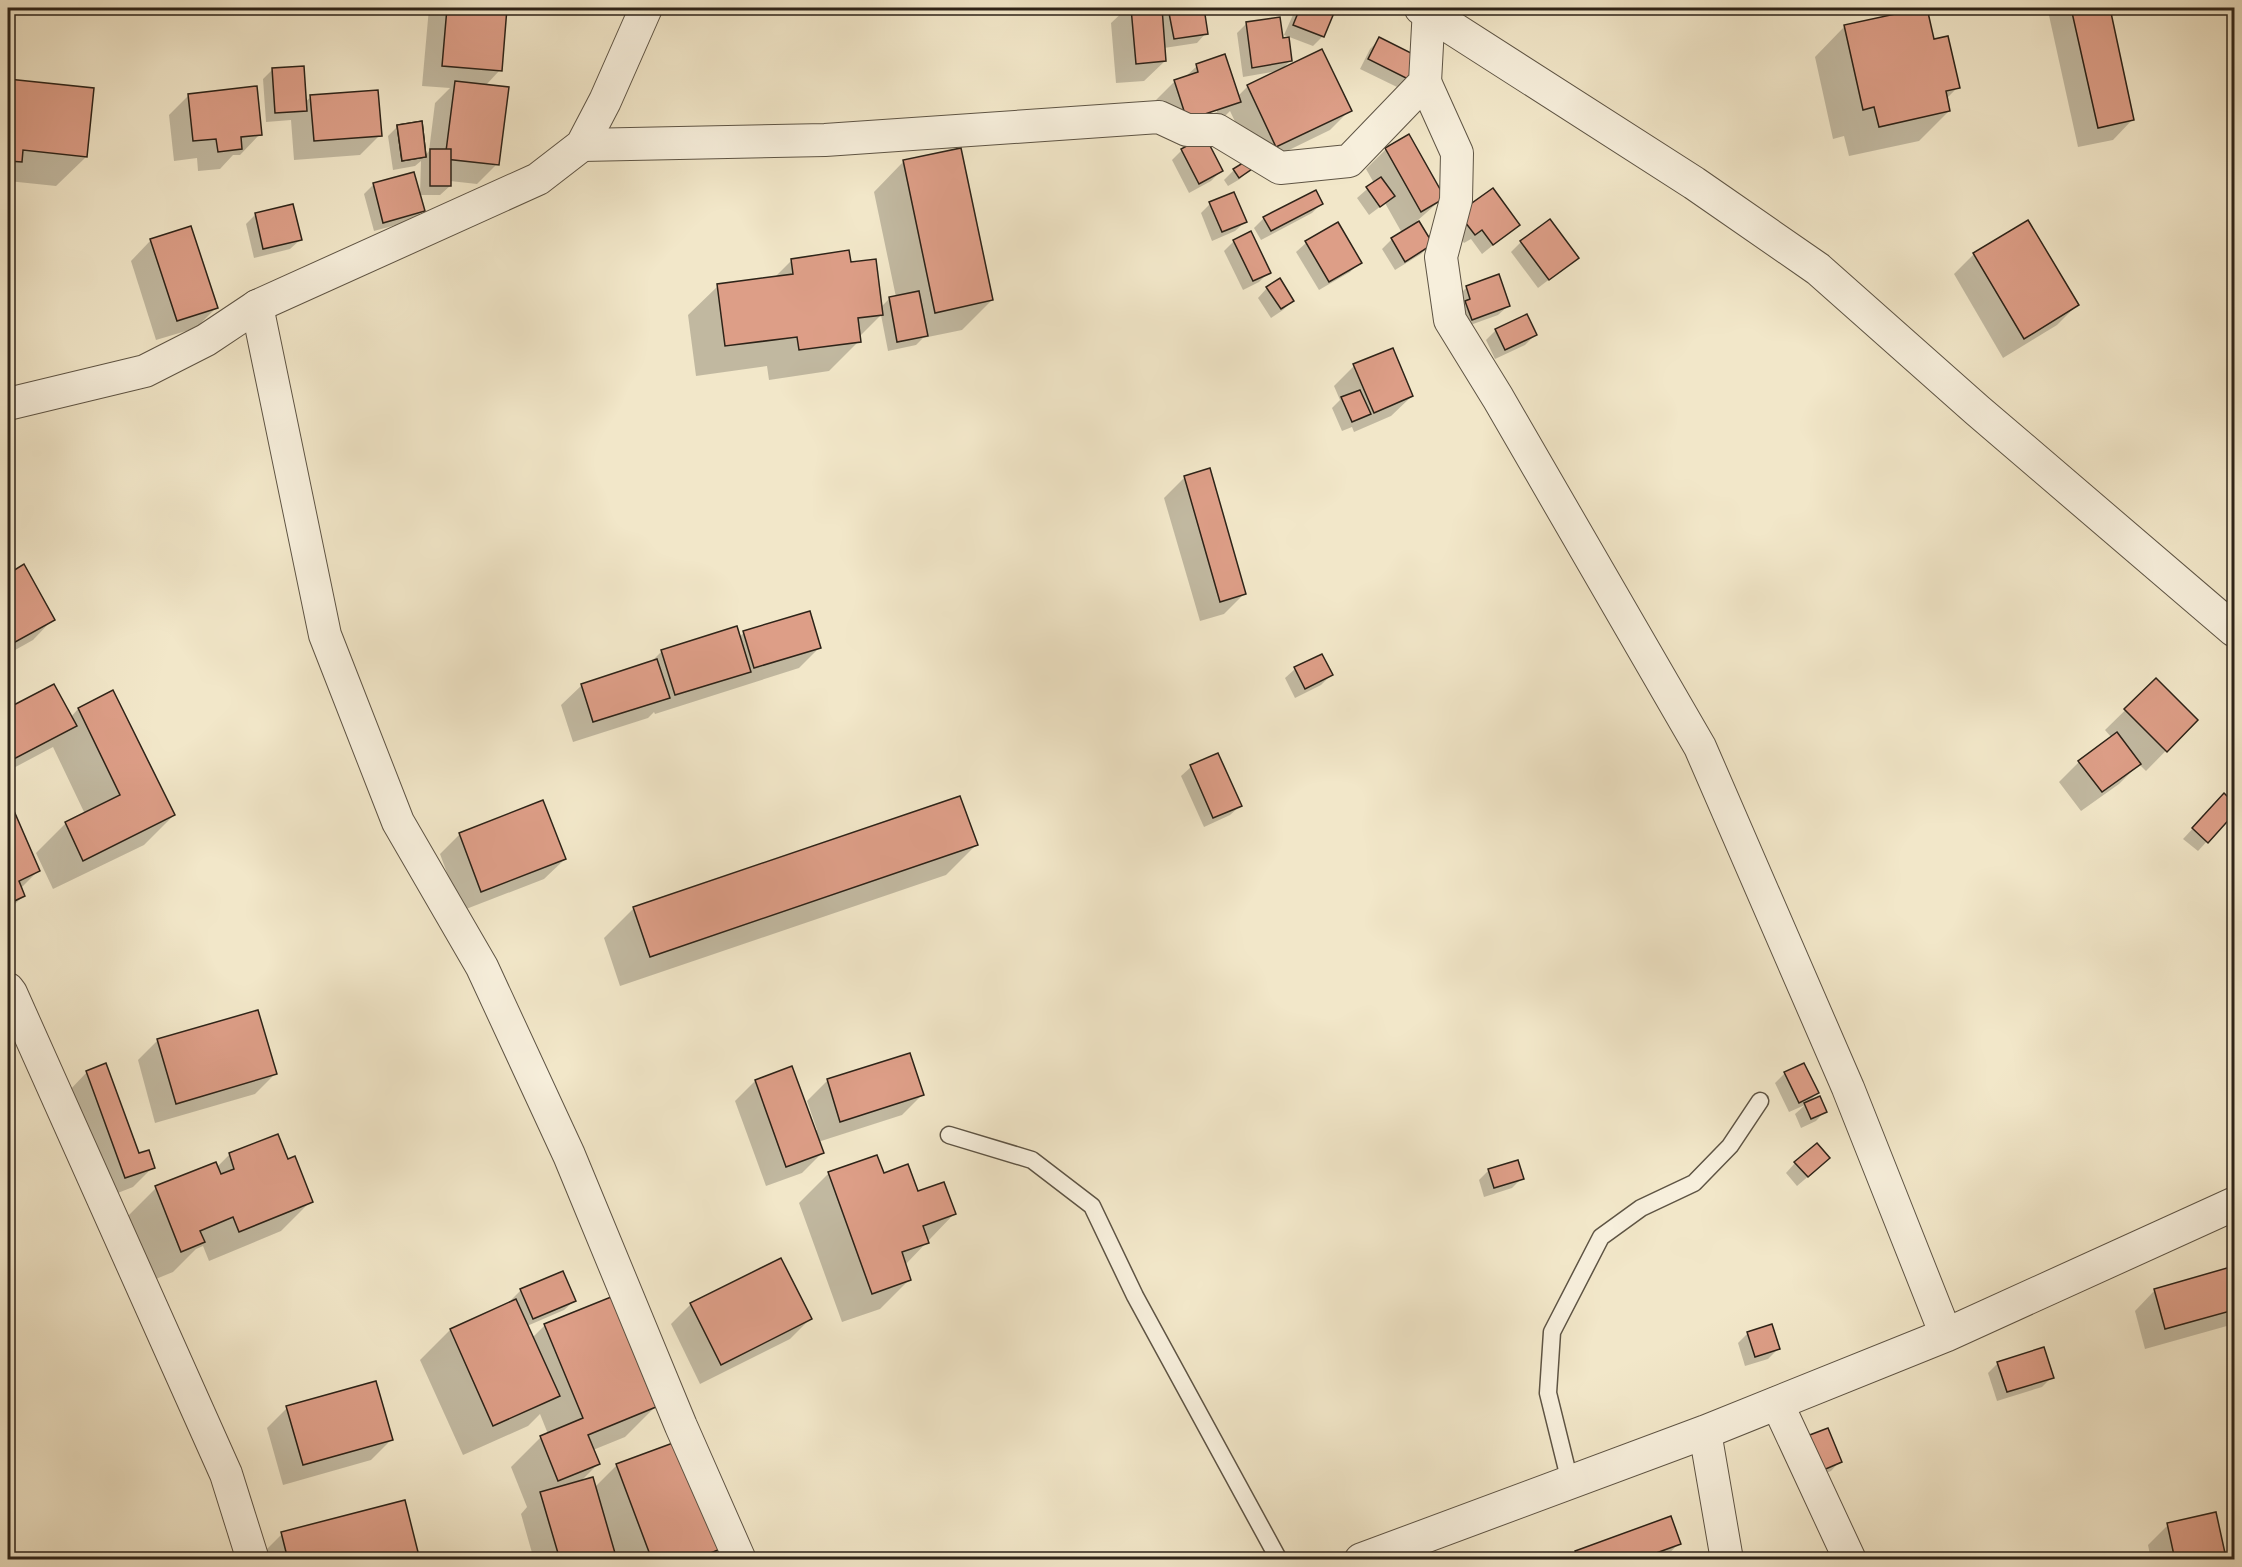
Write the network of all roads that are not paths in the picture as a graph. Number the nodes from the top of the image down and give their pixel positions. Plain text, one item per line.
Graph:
1 (646, 8) edge
2 (1430, 8) edge
3 (1425, 82) junction
4 (582, 145) junction
5 (257, 306) junction
6 (8, 404) edge
7 (2235, 630) edge
8 (8, 989) edge
9 (1760, 1101) dead end
10 (949, 1134) dead end
11 (2234, 1205) edge
12 (1946, 1335) junction
13 (1777, 1403) junction
14 (1705, 1431) junction
15 (1570, 1482) junction
16 (253, 1560) edge
17 (740, 1560) edge
18 (1279, 1560) edge
19 (1361, 1560) edge
20 (1727, 1560) edge
21 (1850, 1560) edge

1 - 4 street
2 - 3 street
2 - 7 street
3 - 4 street
3 - 12 street
4 - 5 street
5 - 6 street
5 - 17 street
8 - 16 street
9 - 15 lane
10 - 18 lane
11 - 12 street
12 - 13 street
13 - 14 street
13 - 21 street
14 - 15 street
14 - 20 street
15 - 19 street

